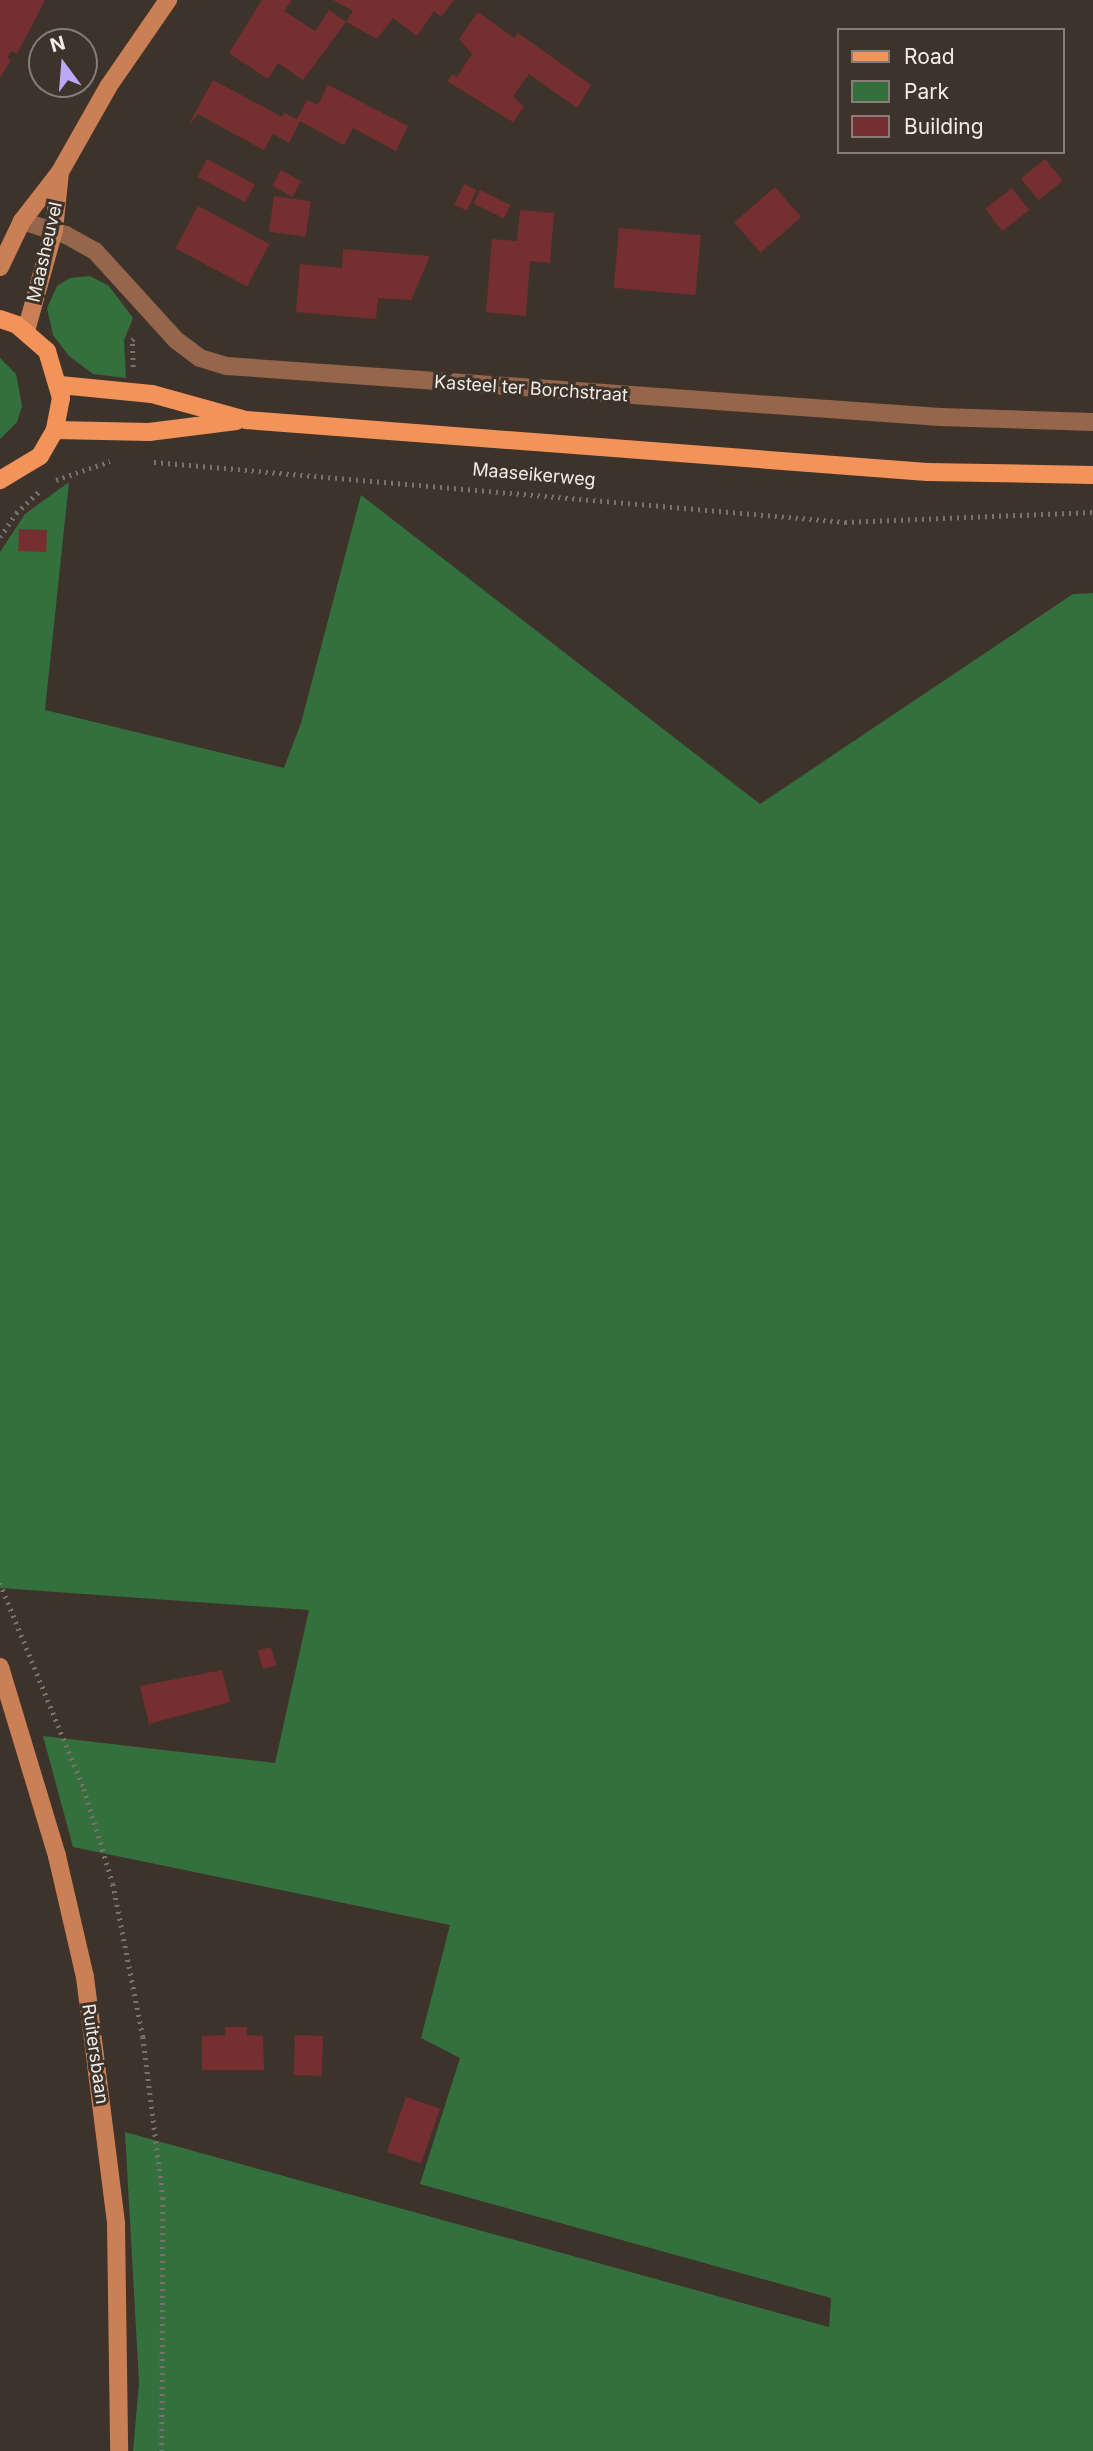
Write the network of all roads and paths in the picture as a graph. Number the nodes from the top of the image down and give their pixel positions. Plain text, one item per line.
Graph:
1 (167, 0) edge
2 (60, 172) junction
3 (22, 221) junction
4 (54, 230) junction
5 (0, 267) edge
6 (154, 318) junction
7 (0, 319) edge
8 (26, 331) junction
9 (132, 382) dead end
10 (60, 385) junction
11 (246, 420) junction
12 (1093, 422) edge
13 (55, 430) junction
14 (121, 460) dead end
15 (142, 460) dead end
16 (1093, 475) edge
17 (0, 480) edge
18 (1093, 512) edge
19 (0, 537) edge
20 (0, 1667) edge
21 (119, 2451) edge

1 - 2 street, Maasheuvel
2 - 3 street, Maasheuvel
2 - 4 street, Maasheuvel
3 - 4 street, Kasteel ter Borchstraat
3 - 5 street, Maasheuvel
4 - 6 street, Kasteel ter Borchstraat
4 - 8 street, Maasheuvel
6 - 9 path
6 - 12 street, Kasteel ter Borchstraat
7 - 8 main road
8 - 10 main road
10 - 11 main road, Maaseikerweg
10 - 13 main road
11 - 13 main road, Maaseikerweg
11 - 16 main road, Maaseikerweg
13 - 17 main road
14 - 19 path
15 - 18 path, Maaseikerweg
20 - 21 street, Ruitersbaan

